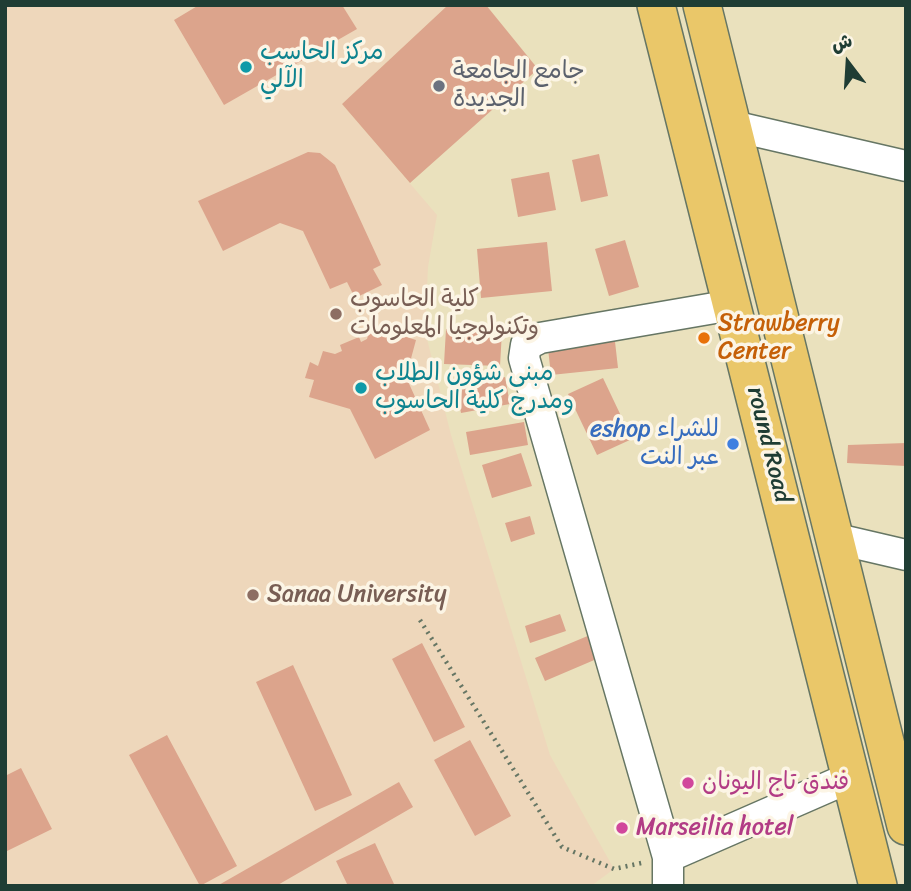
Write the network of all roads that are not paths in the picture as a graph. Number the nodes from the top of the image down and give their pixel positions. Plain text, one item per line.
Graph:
1 (656, 5) edge
2 (702, 5) edge
3 (733, 126) junction
4 (906, 166) edge
5 (732, 305) junction
6 (833, 538) junction
7 (906, 555) edge
8 (851, 777) junction
9 (900, 780) edge
10 (906, 826) edge
11 (668, 871) edge
12 (878, 886) edge

1 - 5 main road, round Road
2 - 3 main road, round Road
3 - 4 street
3 - 6 main road, round Road
5 - 8 main road, round Road
5 - 11 street
6 - 7 street
6 - 9 main road, round Road
8 - 11 street
8 - 12 main road, round Road
9 - 10 main road, round Road

